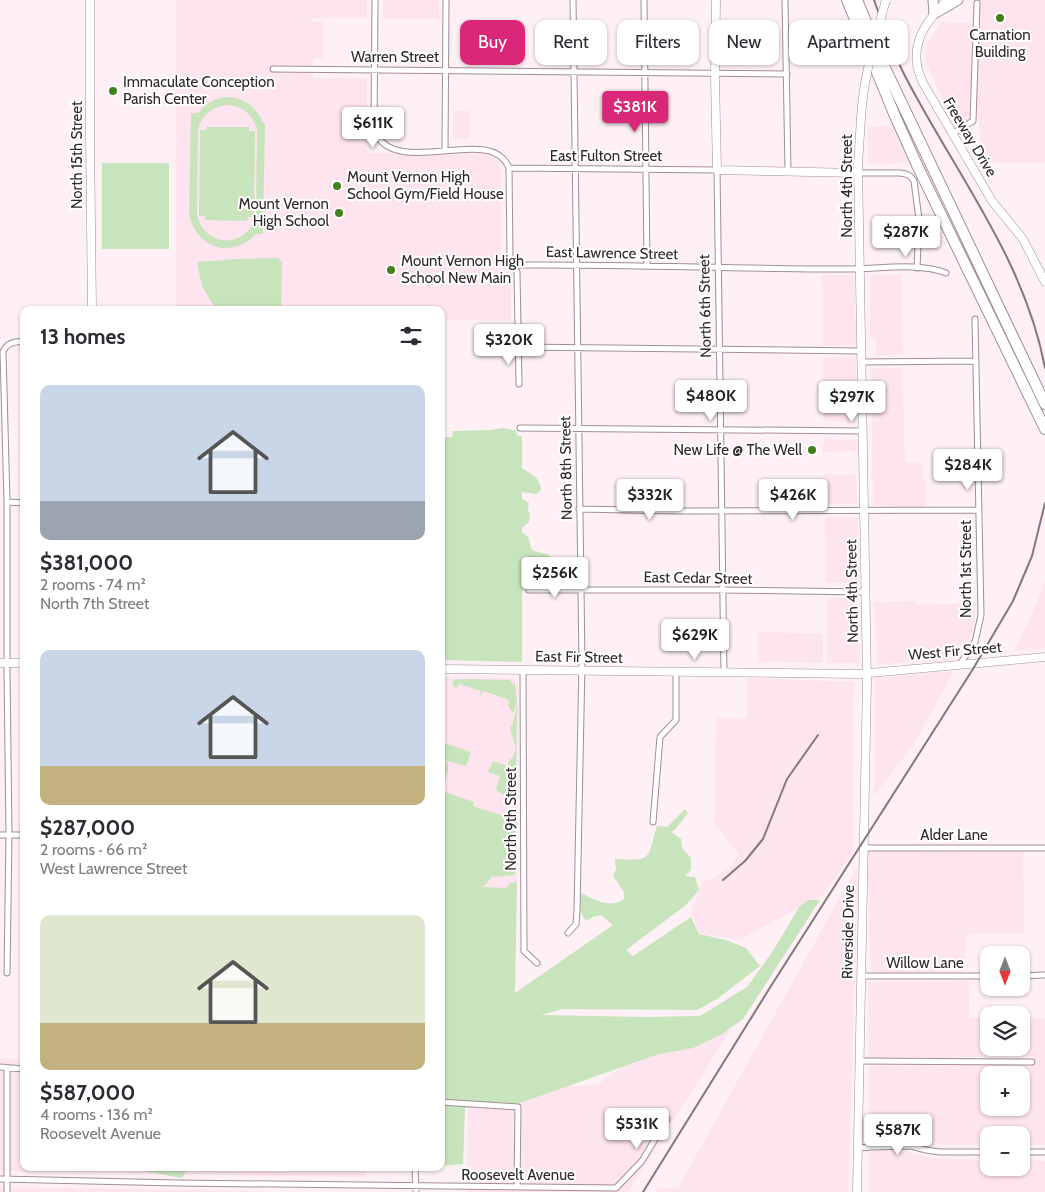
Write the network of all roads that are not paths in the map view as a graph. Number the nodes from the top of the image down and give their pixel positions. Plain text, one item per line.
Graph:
1 (90, 0) edge
2 (375, 0) edge
3 (446, 0) edge
4 (573, 0) edge
5 (644, 0) edge
6 (716, 0) edge
7 (785, 0) edge
8 (848, 0) edge
9 (857, 0) edge
10 (886, 0) edge
11 (933, 0) edge
12 (948, 0) edge
13 (958, 0) edge
14 (976, 3) dead end
15 (934, 14) junction
16 (273, 69) dead end
17 (374, 70) junction
18 (445, 70) junction
19 (574, 72) junction
20 (643, 73) junction
21 (715, 73) junction
22 (787, 74) junction
23 (952, 134) junction
24 (445, 150) junction
25 (509, 168) junction
26 (574, 170) junction
27 (646, 170) junction
28 (717, 170) junction
29 (788, 172) junction
30 (859, 173) junction
31 (514, 265) junction
32 (576, 265) junction
33 (647, 266) junction
34 (718, 266) junction
35 (860, 268) junction
36 (916, 268) junction
37 (946, 273) dead end
38 (1045, 282) edge
39 (92, 306) edge
40 (975, 319) dead end
41 (20, 342) edge
42 (518, 347) junction
43 (577, 348) junction
44 (719, 349) junction
45 (862, 351) junction
46 (2, 352) edge
47 (975, 361) junction
48 (862, 362) junction
49 (519, 384) dead end
50 (1030, 386) junction
51 (1045, 404) edge
52 (520, 428) dead end
53 (578, 429) junction
54 (1045, 429) edge
55 (721, 430) junction
56 (863, 431) junction
57 (8, 502) junction
58 (20, 503) edge
59 (579, 509) junction
60 (978, 510) junction
61 (722, 511) junction
62 (864, 511) junction
63 (580, 589) junction
64 (529, 590) dead end
65 (723, 590) junction
66 (866, 592) junction
67 (1045, 658) edge
68 (4, 663) edge
69 (20, 663) edge
70 (960, 664) junction
71 (445, 669) edge
72 (523, 670) junction
73 (582, 670) junction
74 (676, 672) junction
75 (724, 672) junction
76 (867, 673) junction
77 (653, 822) dead end
78 (0, 835) edge
79 (10, 835) junction
80 (20, 835) edge
81 (864, 848) junction
82 (1045, 848) edge
83 (568, 933) dead end
84 (537, 963) dead end
85 (6, 973) dead end
86 (861, 976) junction
87 (980, 976) edge
88 (1030, 976) edge
89 (1045, 976) edge
90 (860, 1061) junction
91 (1032, 1062) dead end
92 (0, 1067) edge
93 (7, 1068) junction
94 (20, 1069) edge
95 (445, 1102) edge
96 (667, 1119) dead end
97 (858, 1148) junction
98 (980, 1152) edge
99 (1030, 1152) edge
100 (1045, 1152) edge
101 (415, 1171) edge
102 (0, 1179) edge
103 (7, 1179) junction
104 (264, 1184) junction
105 (517, 1187) junction
106 (416, 1189) edge
107 (7, 1192) edge
108 (264, 1192) edge
109 (857, 1192) edge

1 - 39 street, North 15th Street
2 - 17 street
3 - 18 street
4 - 19 street, North 8th Street
5 - 20 street
6 - 21 street, North 6th Street
7 - 22 street
8 - 50 highway
9 - 50 highway
10 - 30 street, North 4th Street, bridge
11 - 15 main road
12 - 15 street, Freeway Drive
13 - 15 main road
14 - 23 street
15 - 23 street, Freeway Drive
16 - 17 street, Warren Street
17 - 18 street, Warren Street
17 - 24 street
18 - 19 street, Warren Street
18 - 24 street
19 - 20 street, Warren Street
19 - 26 street, North 8th Street
20 - 21 street, Warren Street
20 - 27 street
21 - 22 street, Warren Street
21 - 28 street, North 6th Street
22 - 29 street
23 - 38 street, Freeway Drive
24 - 25 street
25 - 26 street, East Fulton Street
25 - 31 street
26 - 27 street, East Fulton Street
26 - 32 street, North 8th Street
27 - 28 street, East Fulton Street
27 - 33 street
28 - 29 street, East Fulton Street
28 - 34 street, North 6th Street
29 - 30 street, East Fulton Street
30 - 35 street, North 4th Street
30 - 36 street
31 - 32 street, East Lawrence Street
31 - 42 street
32 - 33 street, East Lawrence Street
32 - 43 street, North 8th Street
33 - 34 street, East Lawrence Street
34 - 35 street, East Lawrence Street
34 - 44 street, North 6th Street
35 - 36 street, East Lawrence Street
35 - 45 street, North 4th Street
36 - 37 street, East Lawrence Street
40 - 47 street, North 1st Street
41 - 46 street
42 - 43 street
42 - 49 street
43 - 44 street
43 - 53 street, North 8th Street
44 - 45 street
44 - 55 street, North 6th Street
45 - 48 street, North 4th Street
46 - 57 street
47 - 48 street
47 - 60 street, North 1st Street
48 - 56 street, North 4th Street
50 - 51 highway
50 - 54 highway
52 - 53 street
53 - 55 street
53 - 59 street, North 8th Street
55 - 56 street
55 - 61 street, North 6th Street
56 - 62 street, North 4th Street
57 - 58 street
57 - 68 street
59 - 61 street
59 - 63 street, North 8th Street
60 - 62 street
60 - 70 street, North 1st Street
61 - 62 street
61 - 65 street, North 6th Street
62 - 66 street, North 4th Street
63 - 64 street, East Cedar Street
63 - 65 street, East Cedar Street
63 - 73 street, North 8th Street
65 - 66 street, East Cedar Street
65 - 75 street, North 6th Street
66 - 76 street, North 4th Street
67 - 70 street, West Fir Street
68 - 69 street
68 - 79 street
70 - 76 street, West Fir Street
71 - 72 street, East Fir Street
72 - 73 street, East Fir Street
72 - 84 street, North 9th Street
73 - 74 street, East Fir Street
73 - 83 street, North 8th Street
74 - 75 street, East Fir Street
74 - 77 street
75 - 76 street, East Fir Street
76 - 81 street, Riverside Drive
78 - 79 street
79 - 80 street
79 - 85 street
81 - 82 street, Alder Lane
81 - 86 street, Riverside Drive
86 - 87 street, Willow Lane
86 - 90 street, Riverside Drive
88 - 89 street
90 - 91 street
90 - 97 street, Riverside Drive
92 - 93 street
93 - 94 street
93 - 103 street
95 - 105 street
96 - 105 street, Roosevelt Avenue
97 - 98 street
97 - 109 street, Riverside Drive
99 - 100 street
101 - 106 street
102 - 103 street, Roosevelt Avenue
103 - 104 street, Roosevelt Avenue
103 - 107 street
104 - 106 street, Roosevelt Avenue
104 - 108 street
105 - 106 street, Roosevelt Avenue

